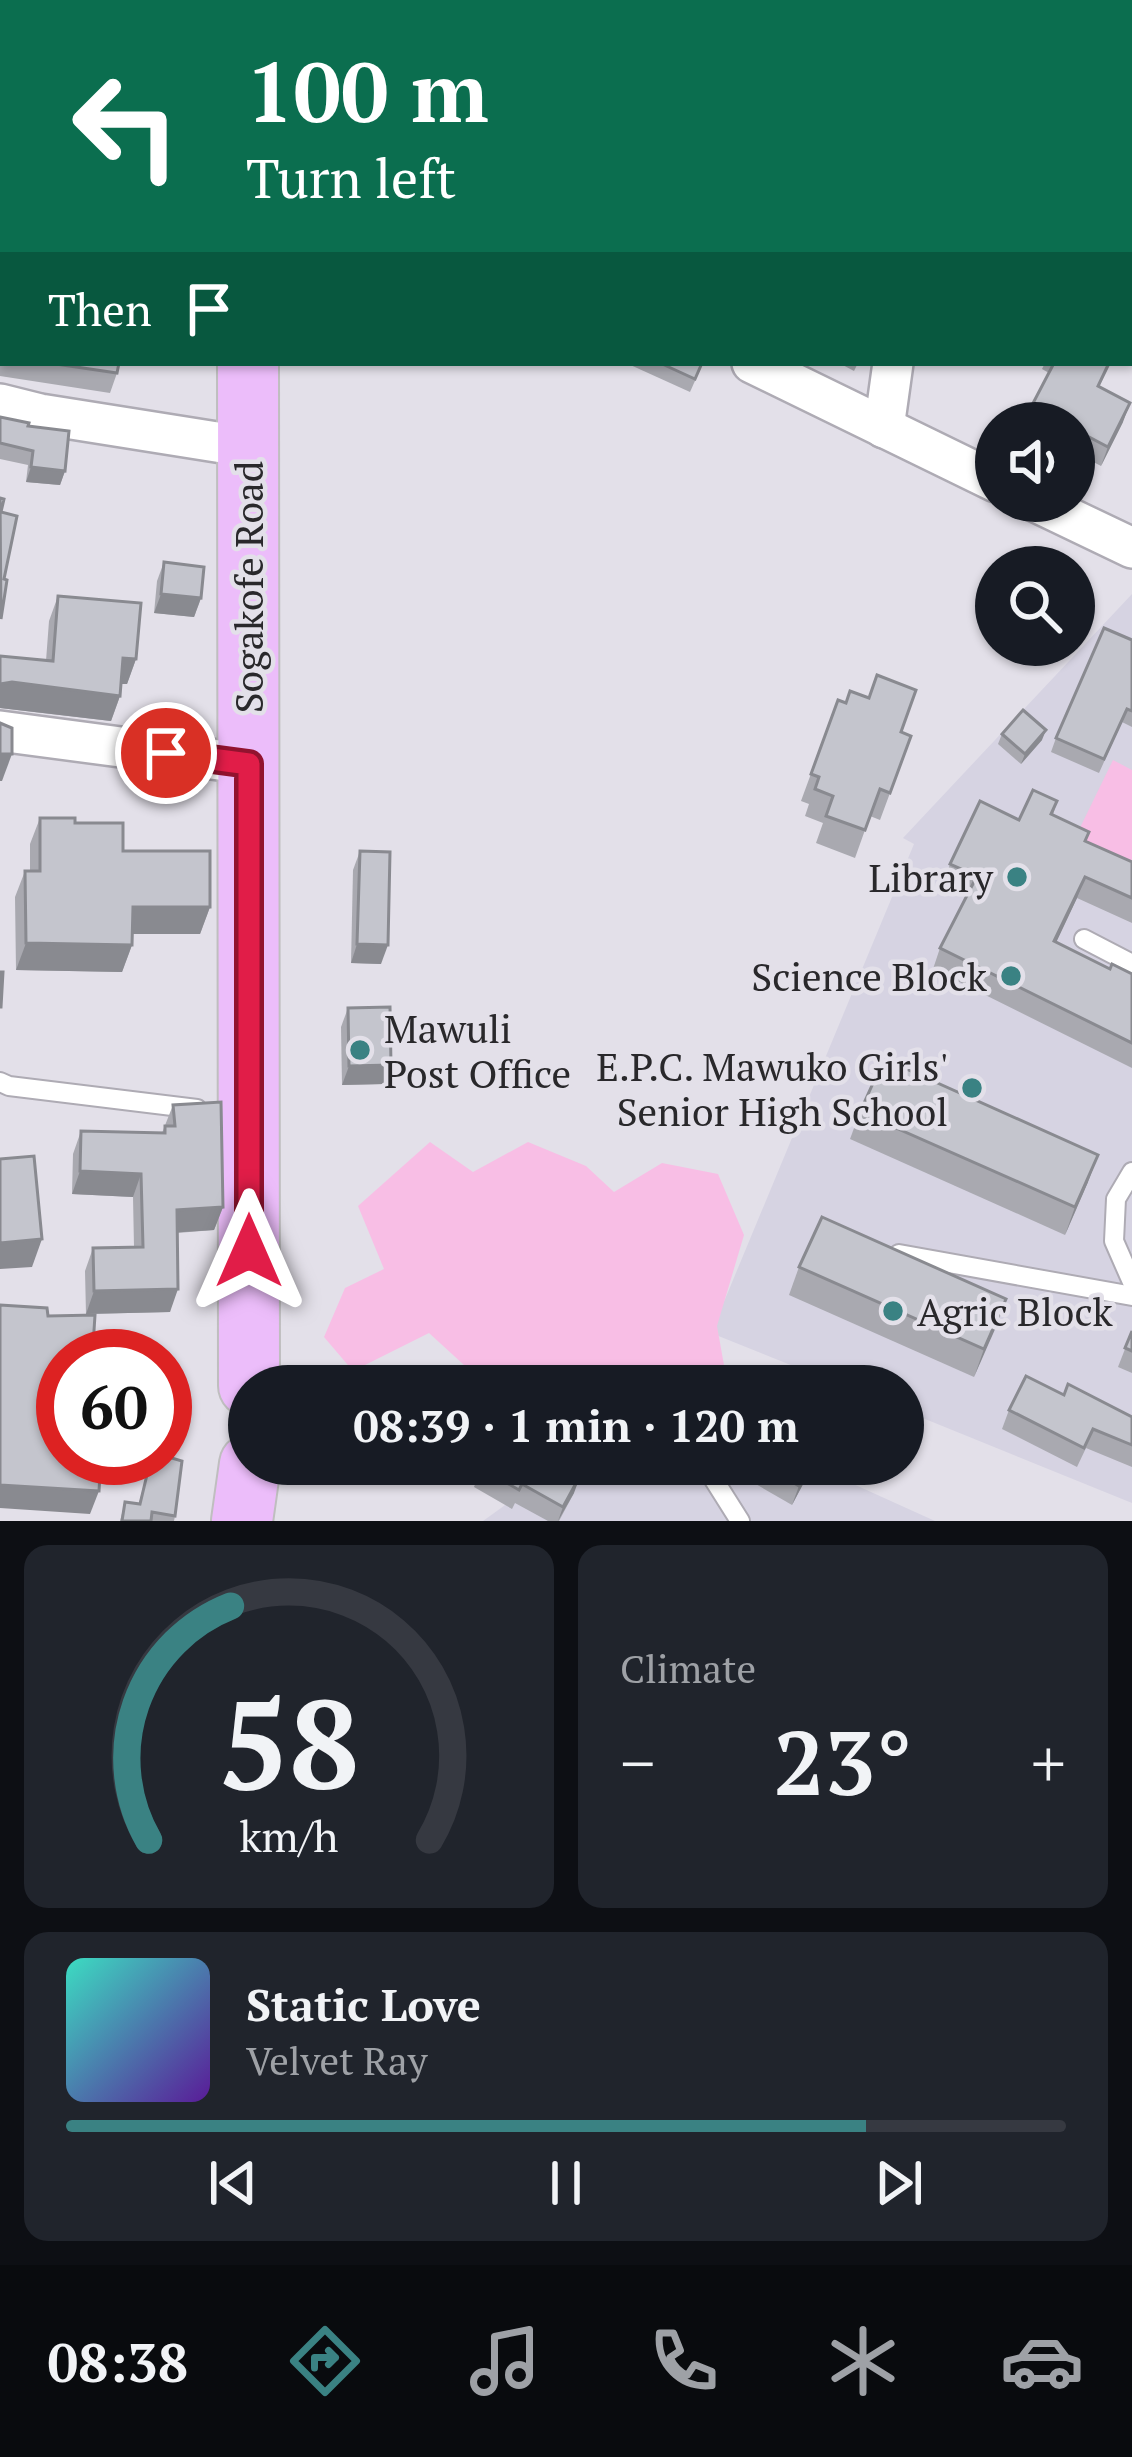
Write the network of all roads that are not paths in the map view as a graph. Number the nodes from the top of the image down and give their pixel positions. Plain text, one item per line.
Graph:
1 (248, 366) edge
2 (758, 366) edge
3 (893, 366) edge
4 (0, 404) edge
5 (884, 428) junction
6 (248, 447) junction
7 (975, 472) edge
8 (1078, 522) edge
9 (1132, 548) edge
10 (0, 731) edge
11 (249, 764) junction
12 (1084, 939) dead end
13 (1132, 964) edge
14 (0, 1082) edge
15 (249, 1115) junction
16 (1132, 1172) edge
17 (898, 1254) edge
18 (1132, 1282) edge
19 (1132, 1296) edge
20 (249, 1365) edge
21 (247, 1485) edge
22 (717, 1485) edge
23 (242, 1521) edge
24 (740, 1521) edge

1 - 6 main road, Sogakofe Road
2 - 5 street
3 - 5 street
4 - 6 street
5 - 7 street
6 - 11 main road, Sogakofe Road
8 - 9 street
10 - 11 street
11 - 15 main road, Sogakofe Road
12 - 13 lane
14 - 15 lane
15 - 20 main road, Sogakofe Road
16 - 18 lane
17 - 19 lane
21 - 23 main road
22 - 24 lane

